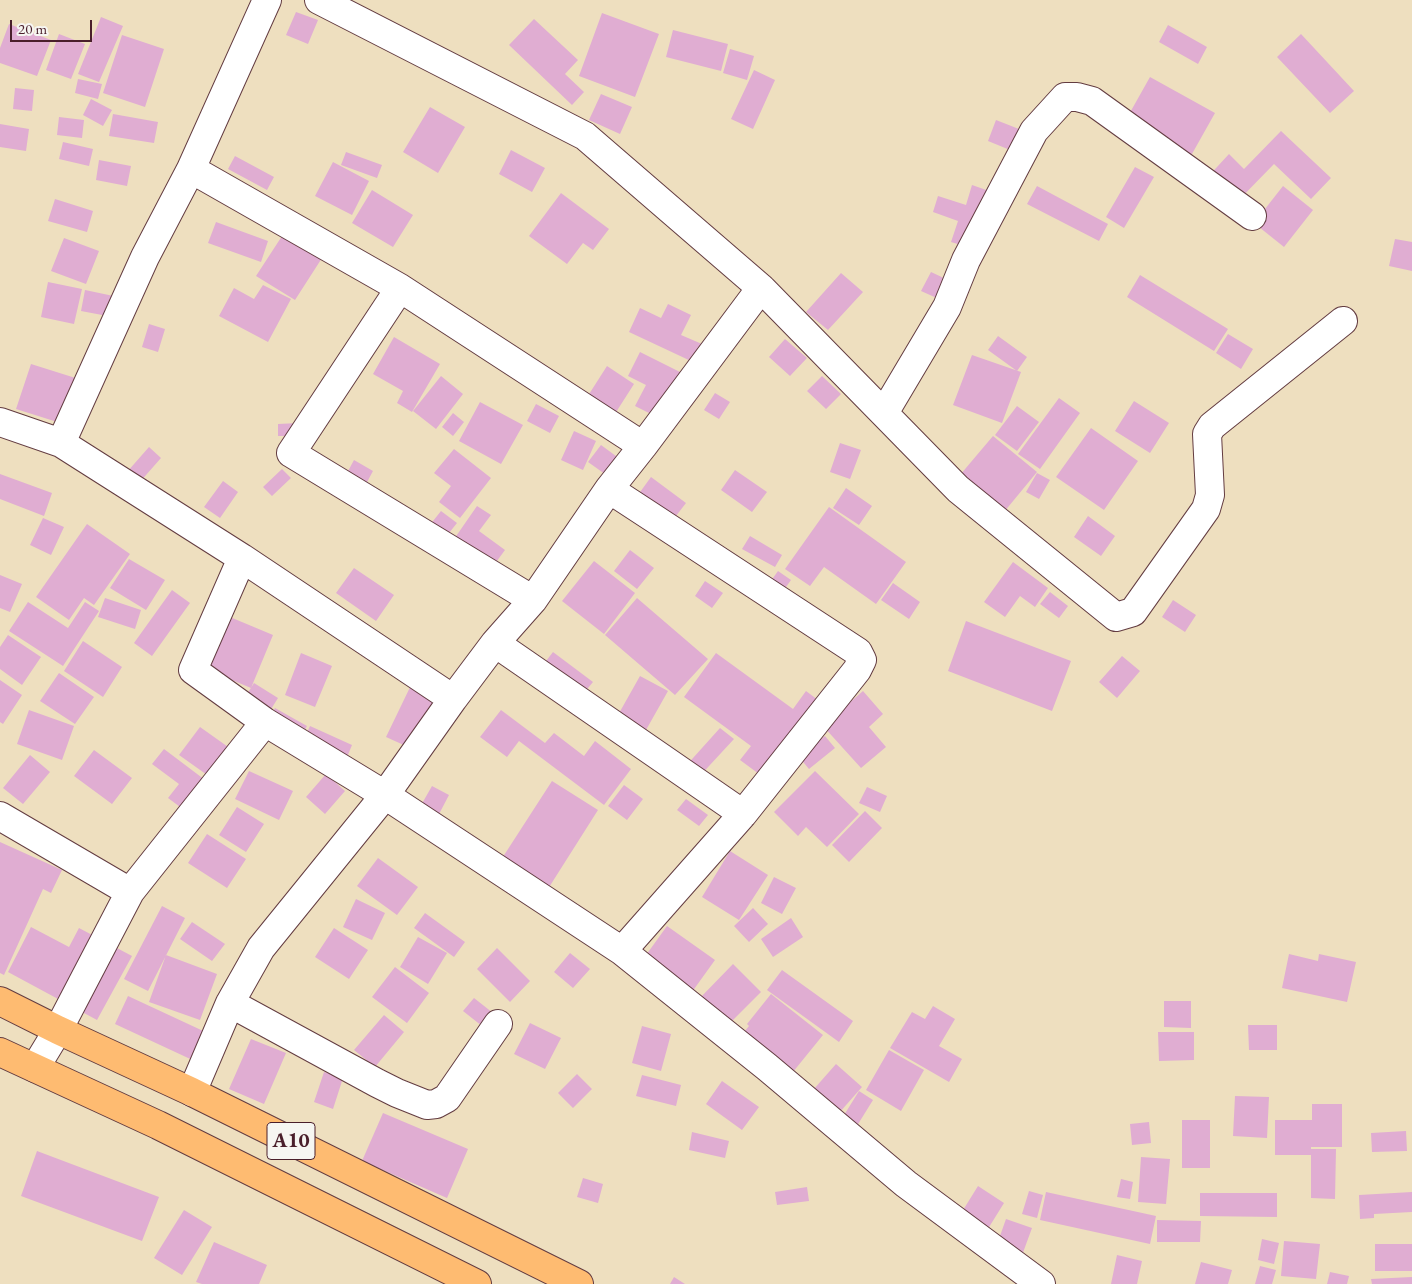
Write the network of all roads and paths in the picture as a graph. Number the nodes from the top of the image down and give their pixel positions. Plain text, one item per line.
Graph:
1 (267, 0) edge
2 (320, 0) edge
3 (192, 169) junction
4 (1252, 216) dead end
5 (400, 288) junction
6 (761, 288) junction
7 (1342, 321) dead end
8 (884, 413) junction
9 (0, 422) edge
10 (61, 443) junction
11 (643, 446) junction
12 (609, 488) junction
13 (242, 558) junction
14 (533, 600) junction
15 (495, 643) junction
16 (453, 699) junction
17 (265, 722) junction
18 (384, 795) junction
19 (742, 814) junction
20 (0, 816) edge
21 (130, 892) junction
22 (622, 951) junction
23 (0, 1001) edge
24 (230, 1003) junction
25 (498, 1024) dead end
26 (58, 1030) junction
27 (0, 1052) edge
28 (34, 1068) junction
29 (192, 1092) junction
30 (477, 1284) edge
31 (579, 1284) edge
32 (1041, 1284) edge

1 - 3 street
2 - 6 street
3 - 5 street
3 - 10 street
4 - 8 street
5 - 11 street
5 - 14 street
6 - 8 street
6 - 11 street
7 - 8 street
9 - 10 street
10 - 13 street
11 - 12 street
12 - 14 street
12 - 19 street
13 - 16 street
13 - 17 street
14 - 15 street
15 - 16 street
15 - 19 street
16 - 18 street
17 - 18 street
17 - 21 street
18 - 22 street
18 - 24 street
19 - 22 street
20 - 21 street
21 - 26 street
22 - 32 street
23 - 26 highway, A10
24 - 25 street
24 - 29 street
26 - 28 street
26 - 29 highway, A10
27 - 28 highway, A10
28 - 30 highway, A10
29 - 31 highway, A10

